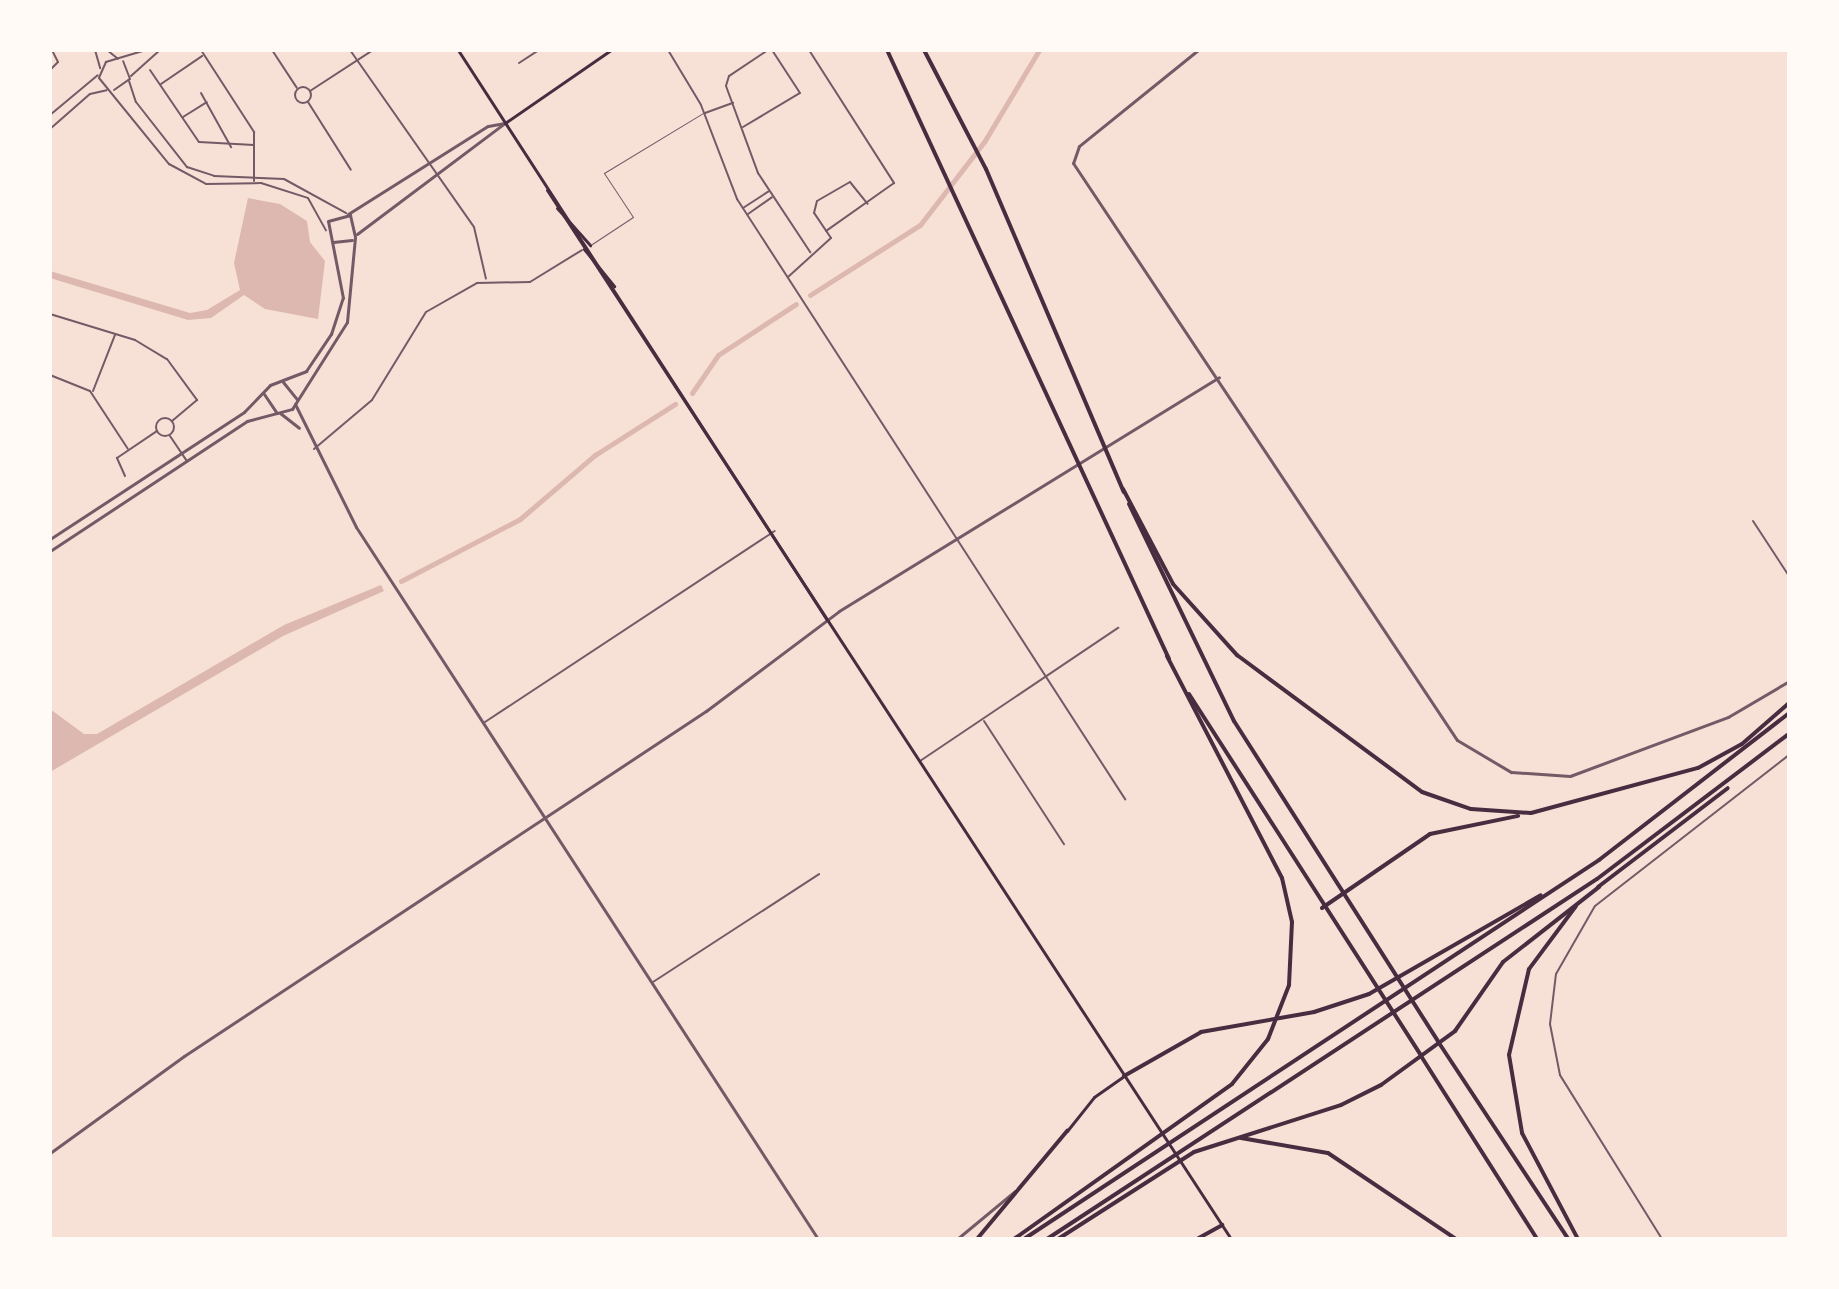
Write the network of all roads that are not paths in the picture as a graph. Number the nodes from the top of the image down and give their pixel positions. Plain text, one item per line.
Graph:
1 (52, 50) edge
2 (95, 50) edge
3 (107, 50) edge
4 (146, 50) edge
5 (160, 50) edge
6 (201, 50) edge
7 (272, 50) edge
8 (350, 50) edge
9 (373, 50) edge
10 (458, 50) edge
11 (539, 50) edge
12 (611, 50) edge
13 (668, 50) edge
14 (770, 50) edge
15 (809, 50) edge
16 (887, 50) edge
17 (924, 50) edge
18 (1198, 50) edge
19 (204, 55) junction
20 (120, 60) junction
21 (356, 61) junction
22 (519, 63) dead end
23 (100, 69) junction
24 (50, 70) edge
25 (150, 70) dead end
26 (99, 74) junction
27 (130, 79) junction
28 (160, 85) junction
29 (297, 89) junction
30 (111, 90) junction
31 (310, 91) junction
32 (201, 93) dead end
33 (207, 102) junction
34 (308, 102) junction
35 (734, 103) junction
36 (704, 113) junction
37 (50, 115) edge
38 (182, 118) junction
39 (505, 123) junction
40 (741, 127) junction
41 (50, 129) edge
42 (255, 145) junction
43 (231, 147) junction
44 (426, 166) junction
45 (351, 170) dead end
46 (255, 174) junction
47 (433, 176) junction
48 (254, 183) junction
49 (547, 190) junction
50 (769, 192) junction
51 (773, 197) junction
52 (868, 204) junction
53 (554, 206) junction
54 (743, 208) junction
55 (347, 214) junction
56 (747, 214) junction
57 (326, 230) junction
58 (826, 231) junction
59 (355, 236) junction
60 (330, 240) junction
61 (590, 245) junction
62 (582, 250) junction
63 (810, 252) junction
64 (787, 278) junction
65 (486, 281) junction
66 (617, 288) junction
67 (51, 314) edge
68 (50, 320) edge
69 (115, 334) junction
70 (50, 375) edge
71 (1219, 377) junction
72 (277, 382) junction
73 (265, 390) junction
74 (91, 392) junction
75 (297, 399) junction
76 (295, 404) junction
77 (278, 413) junction
78 (172, 421) junction
79 (157, 431) junction
80 (303, 432) junction
81 (170, 435) junction
82 (128, 449) junction
83 (314, 449) junction
84 (182, 453) junction
85 (187, 462) junction
86 (125, 476) dead end
87 (1123, 489) junction
88 (1753, 521) dead end
89 (775, 531) junction
90 (767, 536) junction
91 (955, 537) junction
92 (50, 539) edge
93 (50, 551) edge
94 (1789, 576) edge
95 (827, 620) junction
96 (1118, 628) dead end
97 (1167, 656) junction
98 (1047, 679) junction
99 (1789, 681) edge
100 (1789, 703) edge
101 (1789, 713) edge
102 (983, 720) junction
103 (484, 723) junction
104 (1789, 734) edge
105 (1789, 755) edge
106 (919, 762) junction
107 (1735, 781) junction
108 (1125, 799) dead end
109 (1531, 813) junction
110 (545, 818) junction
111 (1064, 844) dead end
112 (819, 874) dead end
113 (1561, 885) junction
114 (1599, 887) junction
115 (1341, 894) junction
116 (1322, 908) junction
117 (652, 982) junction
118 (1439, 1043) junction
119 (1421, 1056) junction
120 (1124, 1076) junction
121 (1067, 1131) junction
122 (1231, 1139) junction
123 (50, 1153) edge
124 (1222, 1225) junction
125 (818, 1239) edge
126 (957, 1239) edge
127 (977, 1239) edge
128 (1014, 1239) edge
129 (1024, 1239) edge
130 (1047, 1239) edge
131 (1058, 1239) edge
132 (1197, 1239) edge
133 (1231, 1239) edge
134 (1456, 1239) edge
135 (1537, 1239) edge
136 (1568, 1239) edge
137 (1578, 1239) edge
138 (1662, 1239) edge

1 - 24 street
2 - 23 street
3 - 20 street
4 - 20 street
5 - 27 street
6 - 19 street
7 - 29 street
8 - 21 street
9 - 21 street
10 - 39 main road
11 - 22 street
12 - 39 main road
13 - 36 street
14 - 35 street
14 - 40 street
15 - 52 street
16 - 97 main road
17 - 87 main road
18 - 71 street
19 - 28 street
19 - 42 street
20 - 23 street
20 - 27 street
21 - 31 street
21 - 44 street
23 - 26 street
25 - 28 street
26 - 30 street
26 - 37 street
27 - 30 street
27 - 46 street
28 - 38 street
29 - 31 street
29 - 34 street
30 - 41 street
30 - 48 street
31 - 34 street
32 - 33 street
33 - 38 street
33 - 43 street
34 - 45 street
35 - 36 street
35 - 40 street
36 - 54 street
36 - 61 lane
38 - 43 street
39 - 44 street
39 - 47 street
39 - 49 main road
40 - 50 street
42 - 43 street
42 - 46 street
44 - 47 street
44 - 55 street
46 - 48 street
46 - 55 street
47 - 59 street
47 - 65 street
48 - 57 street
49 - 53 main road
49 - 61 main road
50 - 51 street
50 - 54 street
51 - 56 street
51 - 63 street
52 - 58 street
52 - 58 street
53 - 61 main road
53 - 62 main road
54 - 56 street
55 - 57 street
55 - 59 street
56 - 64 street
57 - 60 street
58 - 63 street
59 - 60 street
59 - 75 street
60 - 72 street
61 - 66 main road
62 - 65 street
62 - 66 main road
62 - 90 main road
63 - 64 street
64 - 91 street
65 - 83 street
66 - 89 main road
67 - 68 street
67 - 69 street
69 - 74 street
69 - 78 street
70 - 74 street
71 - 91 street
71 - 99 street
72 - 73 street
72 - 75 street
73 - 77 street
73 - 84 street
74 - 82 street
75 - 76 street
76 - 77 street
76 - 80 street
77 - 80 street
77 - 85 street
78 - 79 street
78 - 81 street
79 - 81 street
79 - 82 street
80 - 83 street
81 - 84 street
82 - 86 street
83 - 103 street
84 - 85 street
84 - 92 street
85 - 93 street
87 - 109 main road
87 - 115 main road
88 - 94 street
89 - 90 street
89 - 95 main road
90 - 95 main road
90 - 103 street
91 - 95 street
91 - 98 street
95 - 106 main road
95 - 110 street
96 - 98 street
97 - 116 main road
97 - 128 main road
98 - 102 street
98 - 108 street
100 - 109 main road
101 - 113 main road
102 - 106 street
102 - 111 street
103 - 110 street
104 - 107 main road
105 - 138 street
106 - 120 main road
107 - 114 main road
107 - 130 main road
109 - 115 main road
110 - 117 street
110 - 123 street
112 - 117 street
113 - 120 main road
113 - 129 main road
114 - 118 main road
114 - 137 main road
115 - 116 main road
115 - 118 main road
116 - 119 main road
117 - 125 street
118 - 119 main road
118 - 136 main road
119 - 122 main road
119 - 135 main road
120 - 121 main road
120 - 124 main road
121 - 126 street
121 - 127 main road
122 - 131 main road
122 - 134 main road
124 - 132 main road
124 - 133 main road

